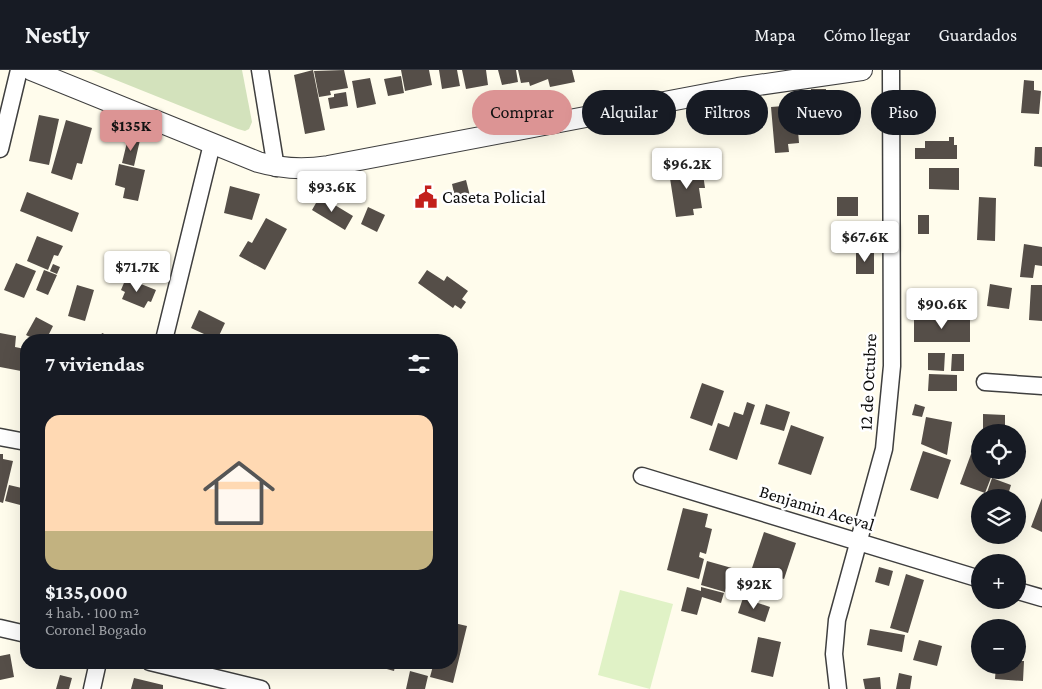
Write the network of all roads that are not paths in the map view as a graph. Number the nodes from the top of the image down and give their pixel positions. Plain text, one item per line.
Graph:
1 (19, 70) edge
2 (30, 70) edge
3 (260, 70) edge
4 (862, 70) edge
5 (891, 70) edge
6 (212, 144) junction
7 (0, 149) edge
8 (276, 168) junction
9 (165, 334) edge
10 (986, 382) dead end
11 (1042, 386) edge
12 (0, 437) edge
13 (20, 441) edge
14 (642, 476) dead end
15 (859, 542) junction
16 (971, 576) edge
17 (1026, 593) edge
18 (1042, 598) edge
19 (0, 628) edge
20 (20, 633) edge
21 (96, 669) edge
22 (179, 669) edge
23 (92, 689) edge
24 (261, 689) edge
25 (838, 689) edge

1 - 7 street
2 - 6 street
3 - 8 street
4 - 8 street
5 - 15 street, 12 de Octubre
6 - 8 street
6 - 9 street
10 - 11 street
12 - 13 street
14 - 15 street, Benjamin Aceval
15 - 16 street, Benjamin Aceval
15 - 25 street, 12 de Octubre
17 - 18 street
19 - 20 street
21 - 23 street
22 - 24 street

